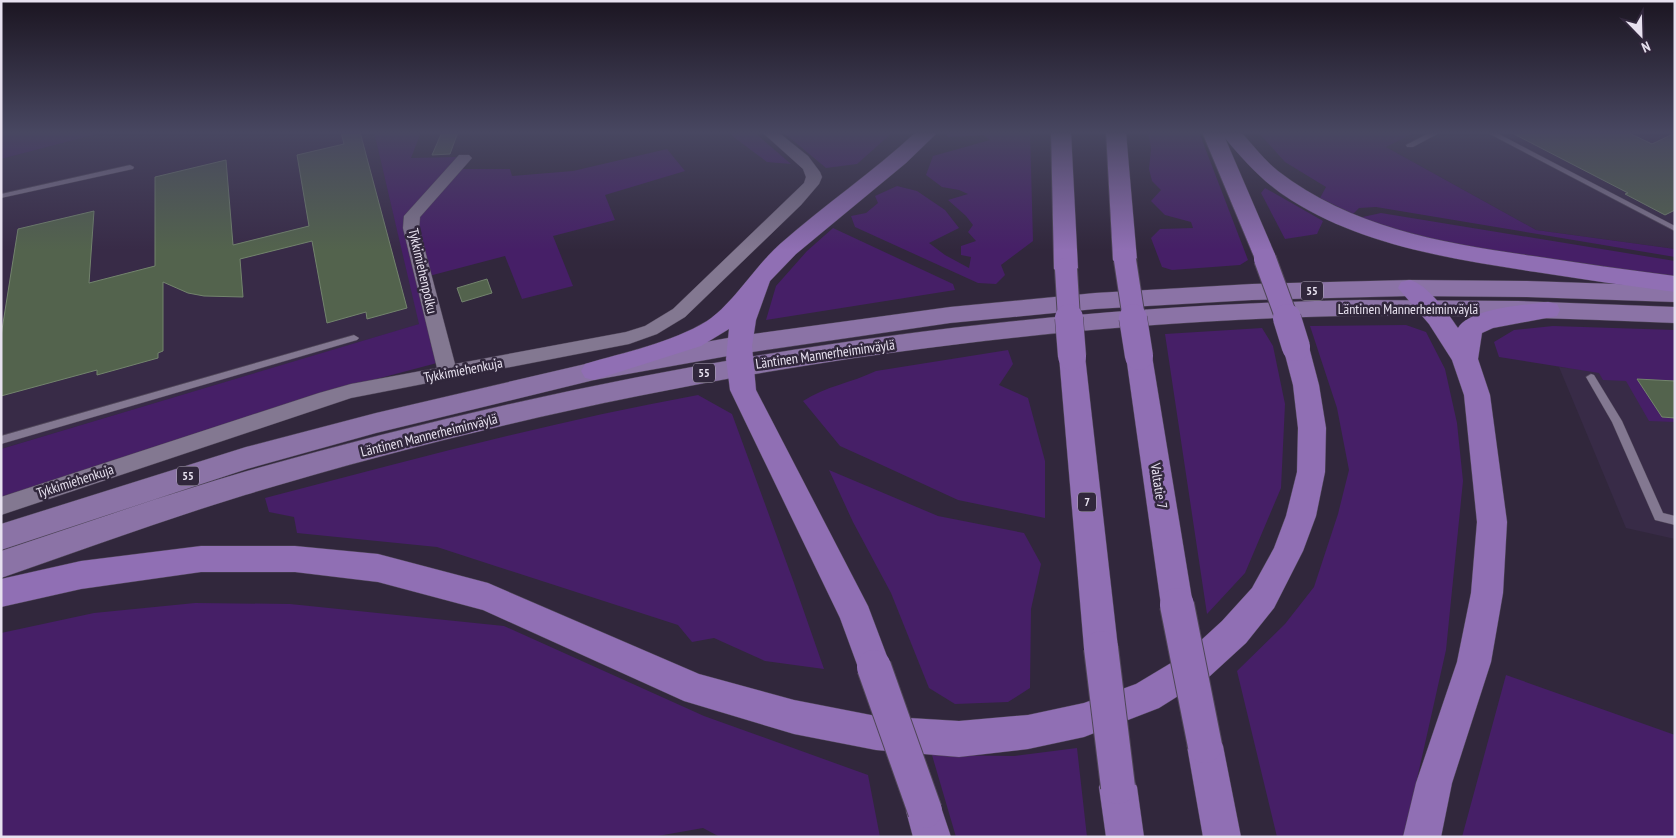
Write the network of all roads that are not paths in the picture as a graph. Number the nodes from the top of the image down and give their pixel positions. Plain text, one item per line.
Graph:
1 (112, 171) edge
2 (452, 171) edge
3 (813, 171) edge
4 (885, 171) edge
5 (1062, 171) edge
6 (1119, 171) edge
7 (1228, 171) edge
8 (1267, 171) edge
9 (1564, 171) edge
10 (1, 196) edge
11 (1675, 229) edge
12 (760, 278) junction
13 (1675, 284) edge
14 (1410, 288) junction
15 (1675, 294) edge
16 (1430, 308) junction
17 (1548, 310) junction
18 (1675, 316) edge
19 (354, 338) dead end
20 (739, 356) junction
21 (1465, 359) junction
22 (594, 371) junction
23 (448, 372) junction
24 (1591, 377) dead end
25 (1, 440) edge
26 (1, 506) edge
27 (1675, 521) edge
28 (1, 537) edge
29 (1, 565) edge
30 (1, 593) edge
31 (929, 824) edge
32 (1125, 837) edge
33 (1222, 837) edge
34 (1422, 837) edge

1 - 10 lane
2 - 23 street, Tykkimiehenpolku
3 - 23 street, Tykkimiehenkuja
4 - 12 highway
5 - 32 highway, 7, bridge
6 - 33 highway, Valtatie 7, bridge
7 - 30 highway, bridge
8 - 13 highway
9 - 11 lane
12 - 20 highway
12 - 22 highway
14 - 15 main road, Läntinen Mannerheiminväylä / 55
14 - 16 highway
14 - 20 main road, Läntinen Mannerheiminväylä / 55
16 - 17 main road, Läntinen Mannerheiminväylä / 55
16 - 20 main road, Läntinen Mannerheiminväylä / 55
16 - 21 highway
17 - 18 main road, Läntinen Mannerheiminväylä / 55
17 - 21 highway
19 - 25 lane
20 - 22 main road, Läntinen Mannerheiminväylä / 55
20 - 29 main road, Läntinen Mannerheiminväylä / 55
20 - 31 highway, bridge
21 - 34 highway
22 - 28 main road, Läntinen Mannerheiminväylä / 55
23 - 26 street, Tykkimiehenkuja
24 - 27 lane

